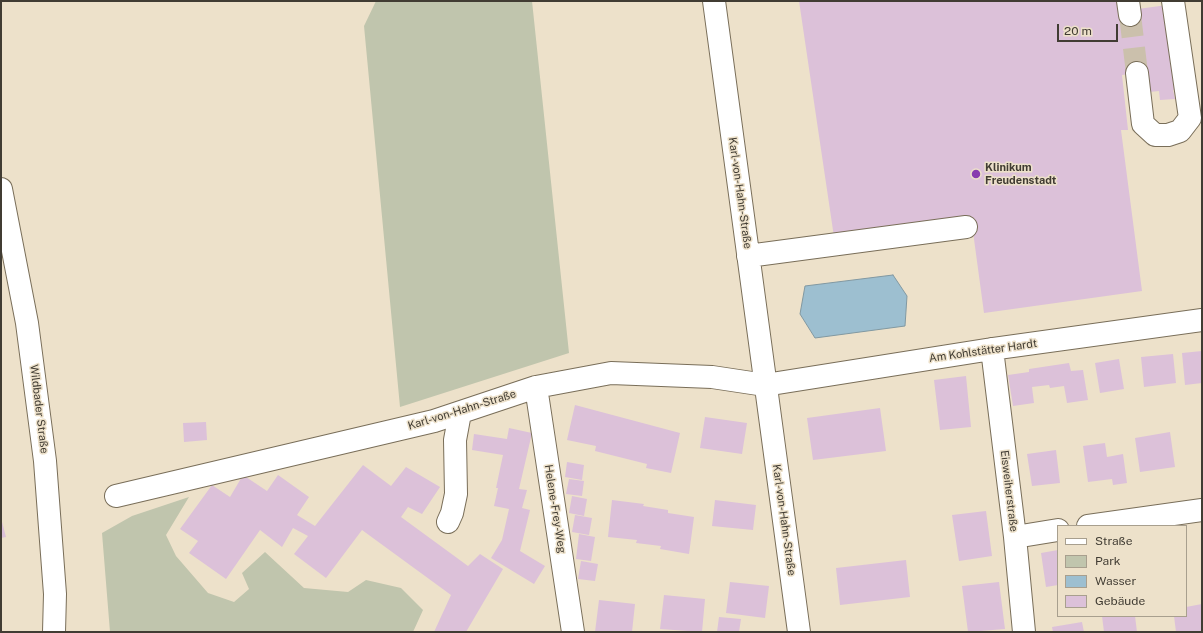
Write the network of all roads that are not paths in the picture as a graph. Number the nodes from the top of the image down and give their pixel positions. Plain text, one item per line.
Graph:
1 (714, 1) edge
2 (1173, 1) edge
3 (1137, 73) tunnel mouth
4 (1, 189) edge
5 (966, 227) dead end
6 (748, 256) junction
7 (1202, 320) edge
8 (992, 349) junction
9 (765, 385) junction
10 (536, 387) junction
11 (460, 413) junction
12 (116, 496) dead end
13 (1202, 510) edge
14 (448, 522) dead end
15 (1095, 525) edge
16 (1057, 530) edge
17 (1015, 536) junction
18 (54, 632) edge
19 (573, 632) edge
20 (799, 632) edge
21 (1024, 632) edge

1 - 6 street, Karl-von-Hahn-Straße
2 - 3 street
4 - 18 street, Wildbader Straße
5 - 6 street
6 - 9 street, Karl-von-Hahn-Straße
7 - 8 street, Am Kohlstätter Hardt
8 - 9 street, Am Kohlstätter Hardt
8 - 17 street, Eisweiherstraße
9 - 10 street, Karl-von-Hahn-Straße
9 - 20 street, Karl-von-Hahn-Straße
10 - 11 street, Karl-von-Hahn-Straße
10 - 19 street, Helene-Frey-Weg
11 - 12 street, Karl-von-Hahn-Straße
11 - 14 street
13 - 15 street
16 - 17 street
17 - 21 street, Eisweiherstraße

